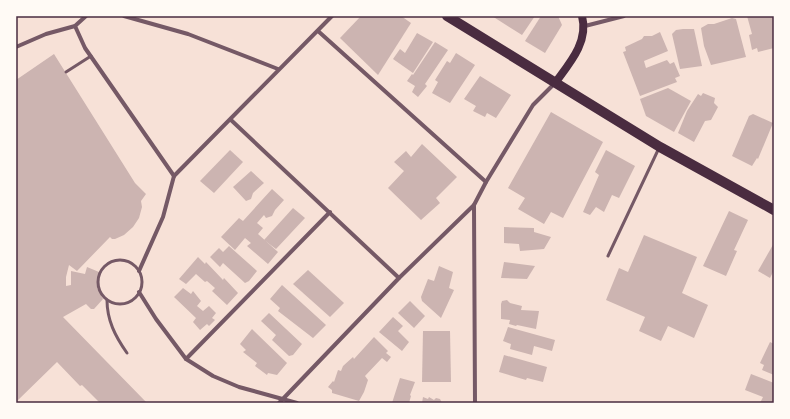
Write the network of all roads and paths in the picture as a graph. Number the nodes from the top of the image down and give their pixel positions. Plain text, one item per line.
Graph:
1 (86, 16) edge
2 (124, 16) edge
3 (332, 16) edge
4 (582, 16) edge
5 (624, 16) edge
6 (451, 17) edge
7 (75, 26) junction
8 (585, 26) junction
9 (318, 31) junction
10 (16, 47) edge
11 (91, 56) junction
12 (278, 69) junction
13 (66, 72) dead end
14 (554, 84) junction
15 (231, 120) junction
16 (660, 147) junction
17 (174, 176) junction
18 (486, 182) junction
19 (474, 206) junction
20 (774, 210) edge
21 (330, 212) junction
22 (608, 256) dead end
23 (139, 271) junction
24 (399, 278) junction
25 (140, 292) junction
26 (107, 300) junction
27 (127, 353) dead end
28 (186, 359) junction
29 (283, 399) junction
30 (279, 403) edge
31 (297, 403) edge
32 (475, 403) edge

1 - 7 street
2 - 12 street
3 - 9 street
4 - 8 main road
5 - 8 street
6 - 14 main road
7 - 10 street
7 - 11 street
8 - 14 main road
9 - 12 street
9 - 18 street
11 - 13 lane
11 - 17 street
12 - 15 street
14 - 16 main road
14 - 18 street
15 - 17 street
15 - 21 street
16 - 20 main road
16 - 22 lane
17 - 23 street
18 - 19 street
19 - 24 street
19 - 32 street
21 - 24 street
21 - 28 street
23 - 25 lane
23 - 26 lane
24 - 29 street
25 - 26 lane
25 - 28 street
26 - 27 lane
28 - 29 street
29 - 30 street
29 - 31 street

